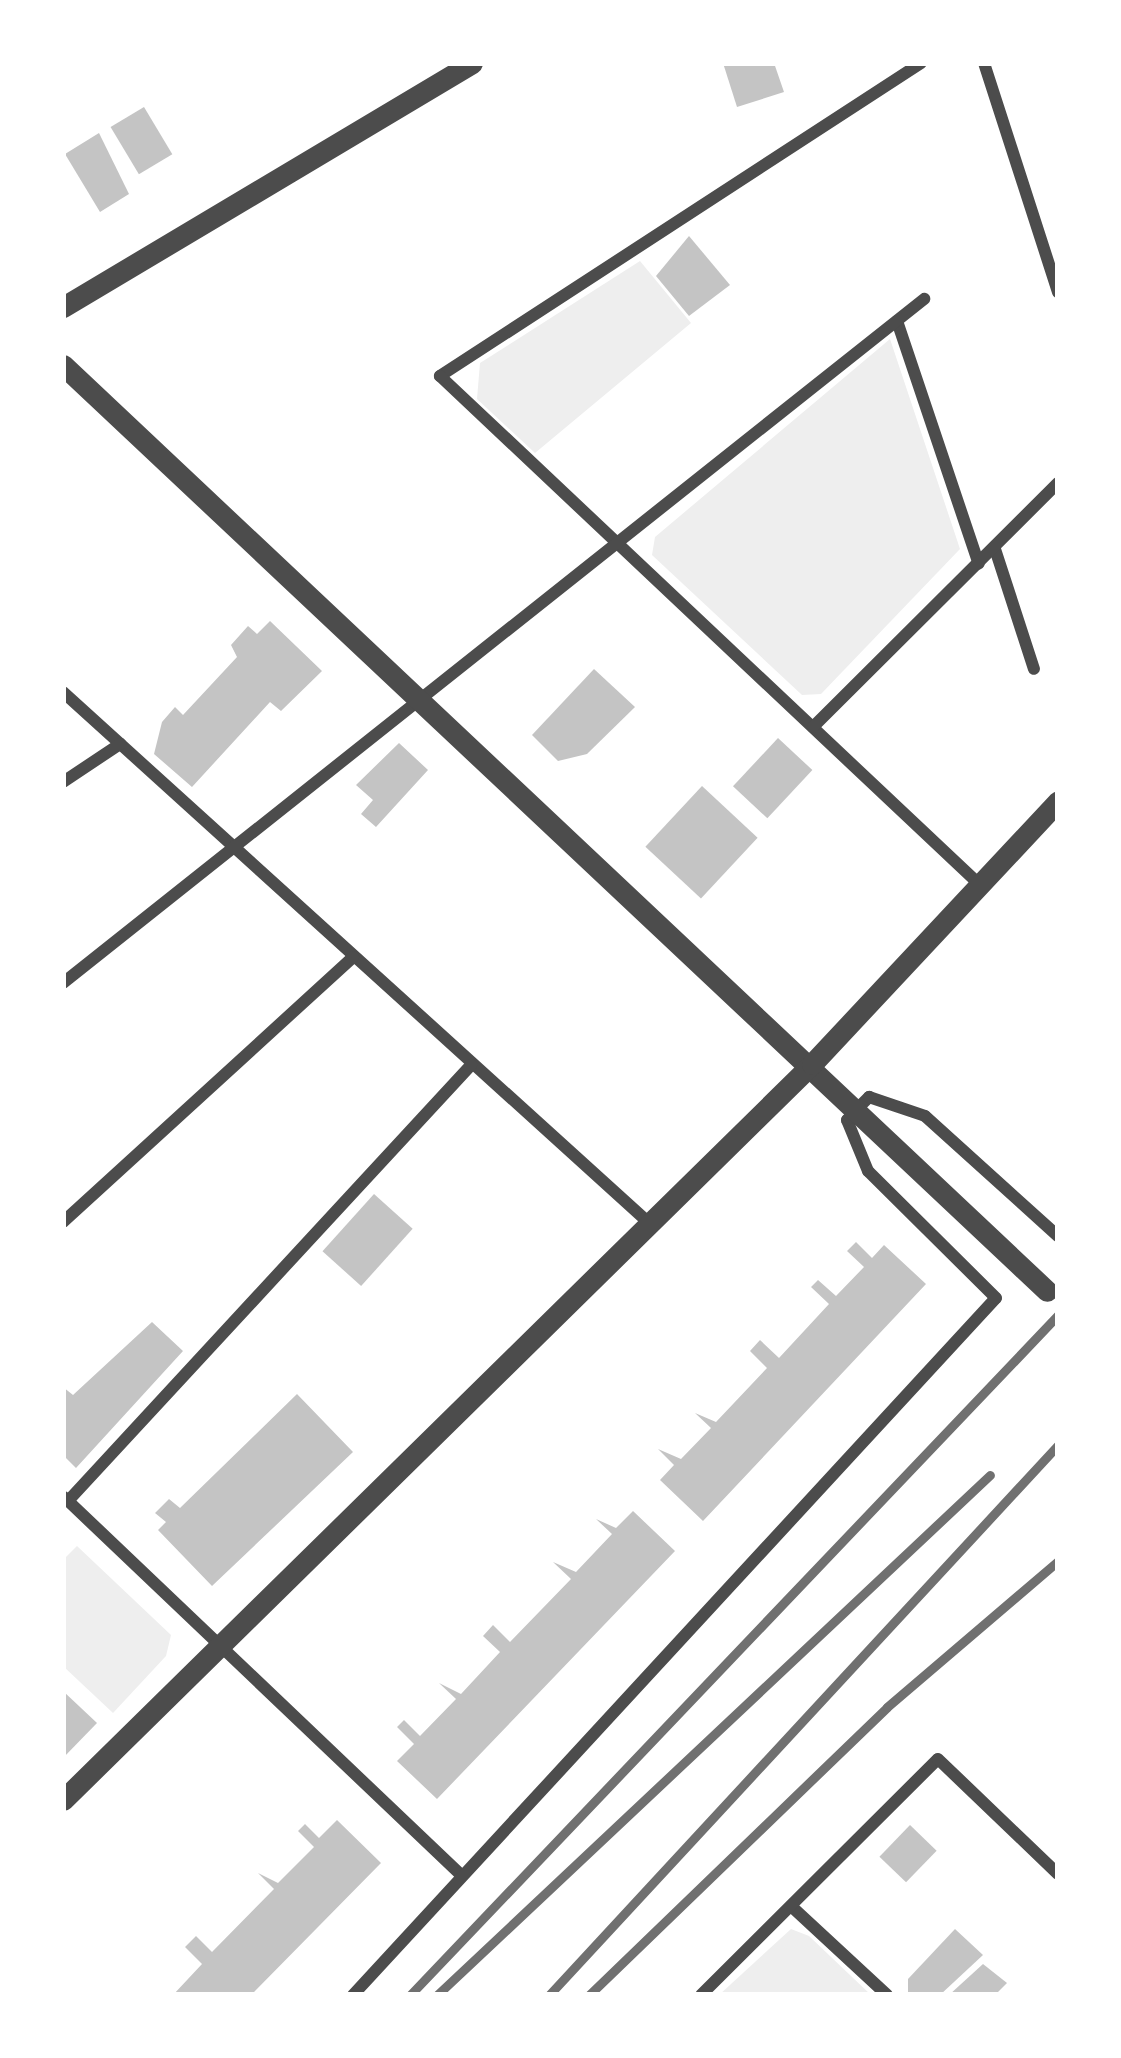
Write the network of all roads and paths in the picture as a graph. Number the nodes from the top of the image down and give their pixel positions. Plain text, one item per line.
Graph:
1 (472, 63) edge
2 (921, 63) edge
3 (984, 63) edge
4 (1058, 292) edge
5 (924, 299) dead end
6 (63, 308) edge
7 (897, 320) junction
8 (63, 365) edge
9 (1058, 483) edge
10 (620, 548) junction
11 (994, 549) junction
12 (979, 564) junction
13 (1034, 669) dead end
14 (63, 692) edge
15 (423, 702) junction
16 (813, 727) junction
17 (120, 744) junction
18 (63, 782) edge
19 (1058, 801) edge
20 (237, 847) junction
21 (980, 885) junction
22 (353, 958) junction
23 (63, 983) edge
24 (812, 1064) junction
25 (471, 1065) junction
26 (858, 1108) junction
27 (63, 1222) edge
28 (648, 1222) junction
29 (1058, 1236) edge
30 (1047, 1291) dead end
31 (66, 1498) edge
32 (213, 1642) junction
33 (63, 1800) edge
34 (460, 1874) junction
35 (1058, 1874) edge
36 (791, 1906) junction
37 (353, 1995) edge
38 (701, 1995) edge
39 (887, 1995) edge

1 - 6 street
2 - 10 street
3 - 4 street
5 - 7 street
7 - 10 street
7 - 12 street
8 - 15 street
9 - 11 street
10 - 15 street
10 - 16 street
11 - 12 street
11 - 13 street
12 - 16 street
14 - 17 street
15 - 20 street
15 - 24 street
16 - 21 street
17 - 18 street
17 - 20 street
19 - 21 street
20 - 22 street
20 - 23 street
21 - 24 street
22 - 25 street
22 - 27 street
24 - 26 street
24 - 28 street
25 - 28 street
25 - 31 street
26 - 29 street
26 - 30 street
26 - 34 street
28 - 32 street
31 - 32 street
32 - 33 street
32 - 34 street
34 - 37 street
35 - 36 street
36 - 38 street
36 - 39 street

